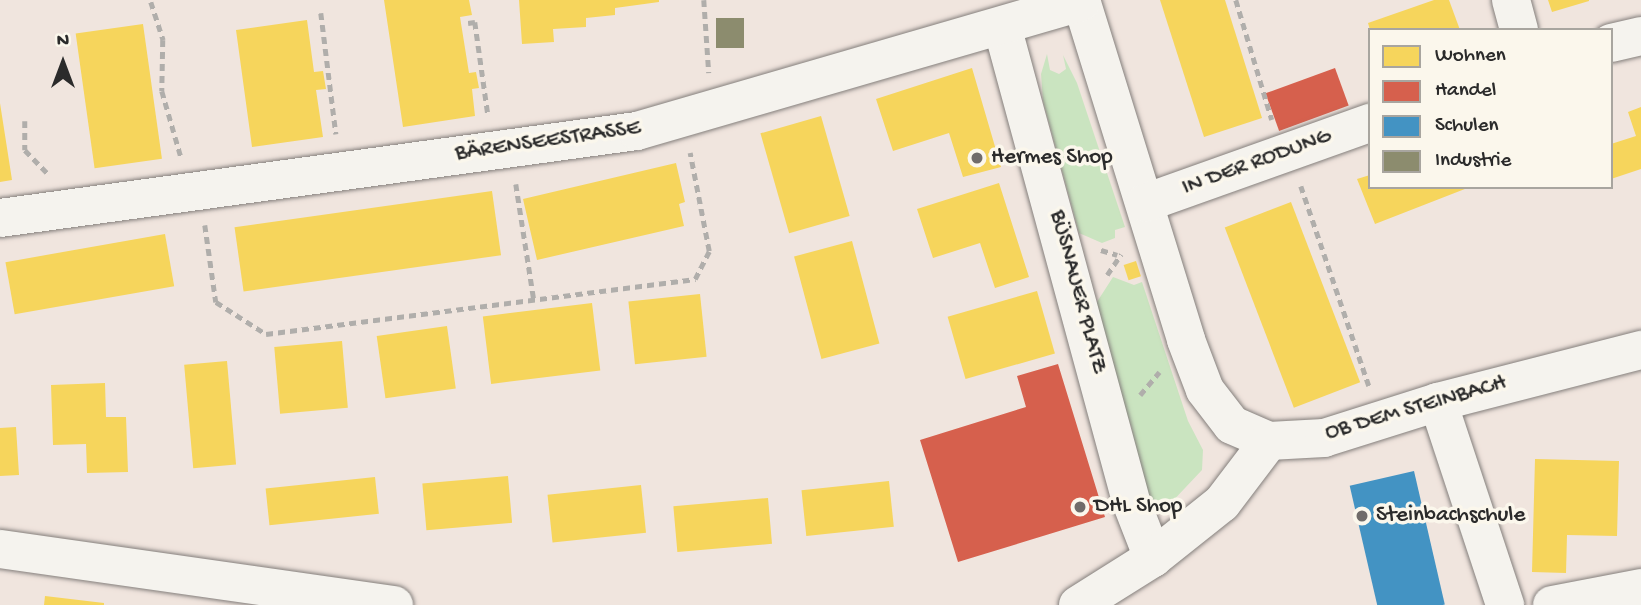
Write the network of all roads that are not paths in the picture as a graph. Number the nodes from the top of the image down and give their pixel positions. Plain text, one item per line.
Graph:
1 (1511, 0) edge
2 (1081, 1) edge
3 (1002, 26) junction
4 (1519, 28) edge
5 (1641, 36) edge
6 (1613, 43) edge
7 (1368, 124) edge
8 (1145, 203) junction
9 (0, 218) edge
10 (1641, 349) edge
11 (1438, 402) junction
12 (1269, 441) junction
13 (0, 549) edge
14 (1153, 558) junction
15 (1641, 588) edge
16 (394, 605) edge
17 (1078, 605) edge
18 (1505, 605) edge
19 (1552, 605) edge

1 - 4 street
2 - 3 street, BÄRENSEESTRASSE
2 - 8 street
3 - 9 street, BÄRENSEESTRASSE
3 - 14 street, BÜSNAUER PLATZ
5 - 6 street
7 - 8 street, IN DER RODUNG
8 - 12 street
10 - 11 street, OB DEM STEINBACH
11 - 12 street, OB DEM STEINBACH
11 - 18 street
12 - 14 street
13 - 16 street
14 - 17 street
15 - 19 street

